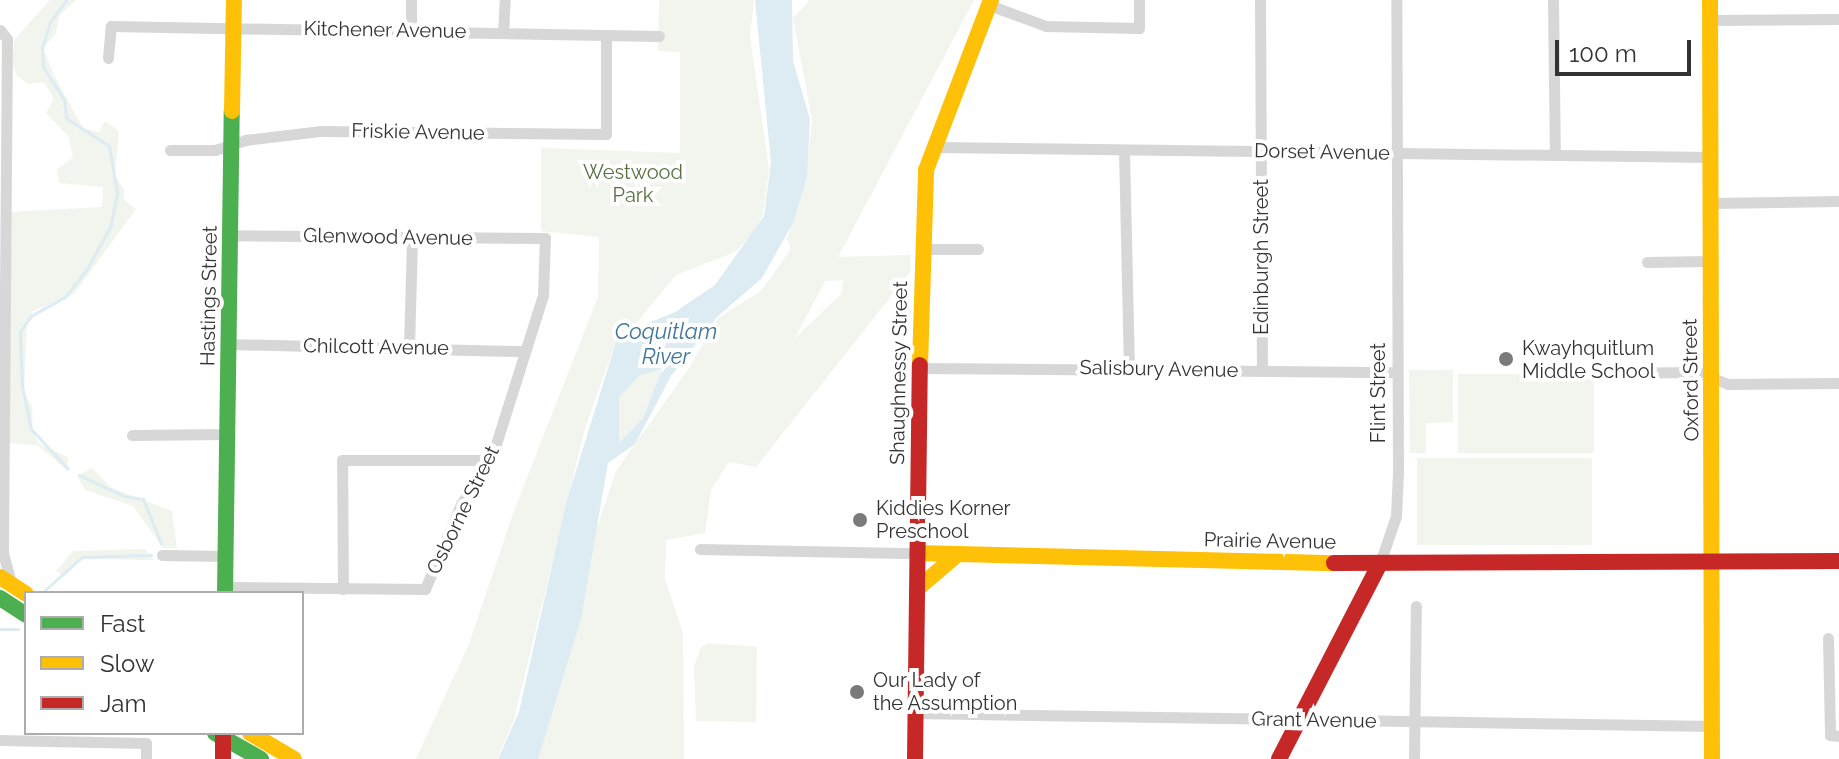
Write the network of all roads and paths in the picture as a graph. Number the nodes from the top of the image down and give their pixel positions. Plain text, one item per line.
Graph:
1 (234, 0) edge
2 (411, 0) edge
3 (505, 0) edge
4 (1139, 0) edge
5 (1260, 0) edge
6 (1396, 0) edge
7 (1553, 0) edge
8 (1710, 0) edge
9 (990, 3) edge
10 (1839, 19) edge
11 (1710, 20) junction
12 (233, 27) junction
13 (2, 31) edge
14 (411, 31) junction
15 (503, 33) junction
16 (606, 35) junction
17 (659, 36) dead end
18 (108, 58) dead end
19 (231, 145) junction
20 (935, 147) junction
21 (170, 150) dead end
22 (1124, 150) junction
23 (1261, 151) junction
24 (1398, 153) junction
25 (1555, 155) junction
26 (1710, 157) junction
27 (1839, 201) edge
28 (1710, 203) junction
29 (230, 235) junction
30 (412, 238) junction
31 (545, 238) joint
32 (921, 249) junction
33 (978, 249) dead end
34 (1710, 261) junction
35 (1647, 262) dead end
36 (2, 298) edge
37 (228, 344) junction
38 (409, 347) junction
39 (523, 351) junction
40 (920, 368) junction
41 (1129, 368) junction
42 (1262, 370) junction
43 (1397, 372) junction
44 (1599, 373) dead end
45 (1712, 377) junction
46 (1839, 383) edge
47 (226, 434) junction
48 (132, 435) dead end
49 (491, 460) junction
50 (700, 549) dead end
51 (917, 553) junction
52 (2, 554) edge
53 (958, 554) junction
54 (162, 555) dead end
55 (225, 556) junction
56 (1839, 561) edge
57 (1713, 562) junction
58 (1380, 563) junction
59 (5, 580) edge
60 (343, 589) junction
61 (917, 589) junction
62 (225, 590) edge
63 (24, 593) edge
64 (0, 598) edge
65 (1416, 606) dead end
66 (24, 614) edge
67 (1828, 638) dead end
68 (916, 713) junction
69 (1298, 720) junction
70 (1415, 722) junction
71 (1712, 726) junction
72 (221, 735) edge
73 (223, 735) edge
74 (253, 735) edge
75 (1839, 736) edge
76 (0, 740) edge
77 (146, 759) edge
78 (223, 759) edge
79 (242, 759) edge
80 (260, 759) edge
81 (294, 759) edge
82 (915, 759) edge
83 (1279, 759) edge
84 (1414, 759) edge
85 (1712, 759) edge

1 - 12 main road, Hastings Street
2 - 14 street
3 - 15 street
4 - 9 street
5 - 23 street, Edinburgh Street
6 - 24 street, Flint Street
7 - 25 street
8 - 11 main road, Oxford Street
9 - 20 main road, Shaughnessy Street
10 - 11 street
11 - 26 main road, Oxford Street
12 - 14 street, Kitchener Avenue
12 - 18 street, Kitchener Avenue
12 - 19 main road, Hastings Street
13 - 36 street
14 - 15 street, Kitchener Avenue
15 - 16 street, Kitchener Avenue
16 - 17 street, Kitchener Avenue
16 - 19 street, Friskie Avenue
19 - 21 street, Friskie Avenue
19 - 29 main road, Hastings Street
20 - 22 street, Dorset Avenue
20 - 32 main road, Shaughnessy Street
22 - 23 street, Dorset Avenue
22 - 41 street
23 - 24 street, Dorset Avenue
23 - 42 street, Edinburgh Street
24 - 25 street, Dorset Avenue
24 - 43 street, Flint Street
25 - 26 street, Dorset Avenue
26 - 28 main road, Oxford Street
27 - 28 street
28 - 34 main road, Oxford Street
29 - 30 street, Glenwood Avenue
29 - 37 main road, Hastings Street
30 - 31 street, Glenwood Avenue
30 - 38 street
31 - 39 street, Osborne Street
32 - 33 street
32 - 40 main road, Shaughnessy Street
34 - 35 street
34 - 45 main road, Oxford Street
36 - 52 street
37 - 38 street, Chilcott Avenue
37 - 47 main road, Hastings Street
38 - 39 street, Chilcott Avenue
39 - 49 street, Osborne Street
40 - 41 street, Salisbury Avenue
40 - 51 main road, Shaughnessy Street
41 - 42 street, Salisbury Avenue
42 - 43 street, Salisbury Avenue
43 - 58 street, Flint Street
44 - 45 street
45 - 46 street
45 - 57 main road, Oxford Street
47 - 48 street
47 - 55 main road, Hastings Street
49 - 60 street, Osborne Street
49 - 60 street
50 - 51 street, Prairie Avenue
51 - 53 main road, Prairie Avenue
51 - 61 main road, Shaughnessy Street
52 - 59 street
53 - 58 main road, Prairie Avenue
53 - 61 main road
54 - 55 street
55 - 62 main road, Hastings Street
56 - 57 main road, Prairie Avenue
57 - 58 main road, Prairie Avenue
57 - 71 main road, Oxford Street
58 - 69 main road, Flint Street
59 - 63 main road
60 - 62 street, Osborne Street
61 - 68 main road, Shaughnessy Street
64 - 66 main road
65 - 70 street
67 - 75 street
68 - 69 street, Grant Avenue
68 - 82 main road, Shaughnessy Street
69 - 70 street, Grant Avenue
69 - 83 main road, Flint Street
70 - 71 street, Grant Avenue
70 - 84 street
71 - 85 main road, Oxford Street
72 - 78 main road
73 - 80 main road
74 - 81 main road
76 - 77 street
79 - 80 main road

